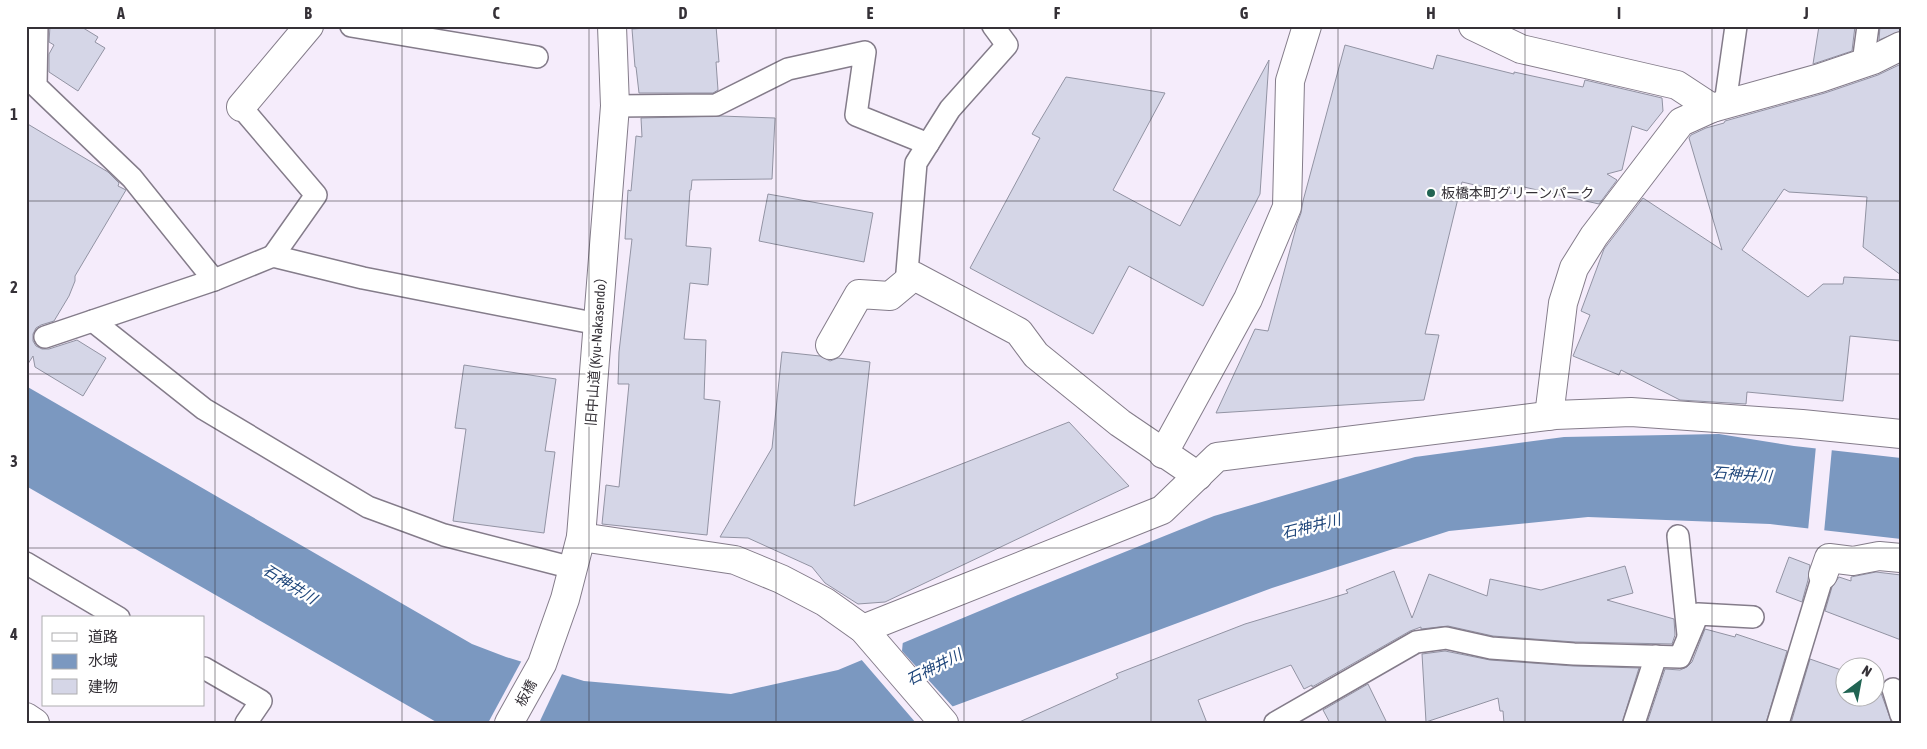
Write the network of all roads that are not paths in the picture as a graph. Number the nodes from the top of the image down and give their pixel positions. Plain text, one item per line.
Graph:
1 (37, 26) edge
2 (309, 26) edge
3 (351, 26) edge
4 (612, 26) edge
5 (993, 26) edge
6 (1307, 26) edge
7 (1474, 26) edge
8 (1736, 26) edge
9 (1868, 26) edge
10 (1901, 46) edge
11 (537, 57) dead end
12 (1863, 63) junction
13 (615, 106) junction
14 (1719, 106) junction
15 (241, 107) joint
16 (928, 144) junction
17 (272, 256) junction
18 (914, 276) junction
19 (214, 280) junction
20 (93, 321) junction
21 (598, 324) junction
22 (45, 337) dead end
23 (830, 345) dead end
24 (1549, 416) junction
25 (1901, 434) edge
26 (1163, 454) junction
27 (1198, 476) junction
28 (1678, 536) dead end
29 (581, 537) junction
30 (1901, 558) edge
31 (26, 563) edge
32 (573, 568) junction
33 (1822, 575) joint
34 (116, 616) edge
35 (1753, 617) dead end
36 (868, 634) junction
37 (1688, 638) junction
38 (1656, 656) junction
39 (542, 664) joint
40 (205, 669) edge
41 (1893, 689) dead end
42 (1901, 715) edge
43 (26, 717) edge
44 (35, 723) edge
45 (246, 723) edge
46 (509, 723) edge
47 (944, 723) edge
48 (1274, 723) edge
49 (1634, 723) edge
50 (1778, 723) edge

1 - 19 lane
2 - 15 street
3 - 11 lane
4 - 13 street, 旧中山道 (Kyu-Nakasendo）
5 - 16 lane
6 - 26 street
7 - 14 street
8 - 14 lane
9 - 12 lane
10 - 12 street
12 - 14 street
13 - 16 lane
13 - 21 street, 旧中山道 (Kyu-Nakasendo）
14 - 24 street
15 - 17 lane
16 - 18 lane
17 - 19 lane
17 - 21 lane
18 - 23 street
18 - 26 street
19 - 20 lane
20 - 22 lane
20 - 32 lane
21 - 29 street, 旧中山道 (Kyu-Nakasendo）
24 - 25 street
24 - 27 street
26 - 27 street
27 - 36 street
28 - 37 lane
29 - 32 street, 旧中山道 (Kyu-Nakasendo）
29 - 36 street
30 - 33 street
31 - 34 lane
32 - 39 street, 旧中山道 (Kyu-Nakasendo）
33 - 50 lane
35 - 37 lane
36 - 47 street
37 - 38 lane
38 - 48 lane
38 - 49 lane
39 - 46 street, 板橋
40 - 45 lane
41 - 42 lane
43 - 44 street

